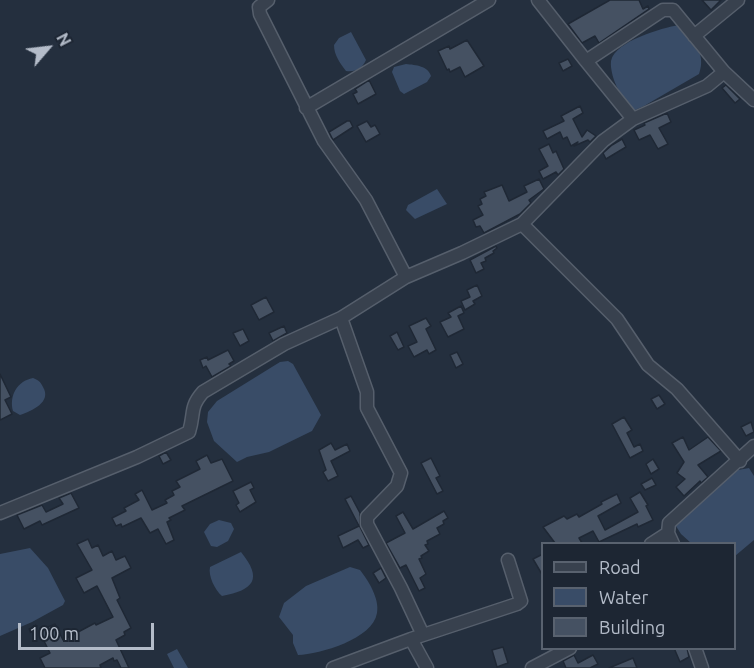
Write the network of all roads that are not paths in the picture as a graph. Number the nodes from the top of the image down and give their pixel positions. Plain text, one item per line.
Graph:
1 (268, 0) edge
2 (489, 0) edge
3 (538, 0) edge
4 (738, 0) edge
5 (694, 36) junction
6 (586, 61) junction
7 (724, 72) junction
8 (754, 100) edge
9 (306, 108) junction
10 (633, 119) junction
11 (522, 224) junction
12 (406, 277) junction
13 (341, 318) junction
14 (754, 446) edge
15 (740, 461) junction
16 (0, 513) edge
17 (670, 538) edge
18 (655, 542) edge
19 (508, 560) dead end
20 (417, 637) junction
21 (566, 650) edge
22 (696, 650) edge
23 (333, 668) edge
24 (427, 668) edge
25 (532, 668) edge
26 (702, 668) edge

1 - 9 street
2 - 9 street
3 - 6 street
4 - 5 street
5 - 6 street
5 - 7 street
6 - 10 street
7 - 8 street
7 - 10 street
9 - 12 street
10 - 11 street
11 - 12 street
11 - 15 street
12 - 13 street
13 - 16 street
13 - 20 street
14 - 15 street
15 - 17 street
17 - 18 street
19 - 20 street
20 - 23 street
20 - 24 street
21 - 25 street
22 - 26 street

